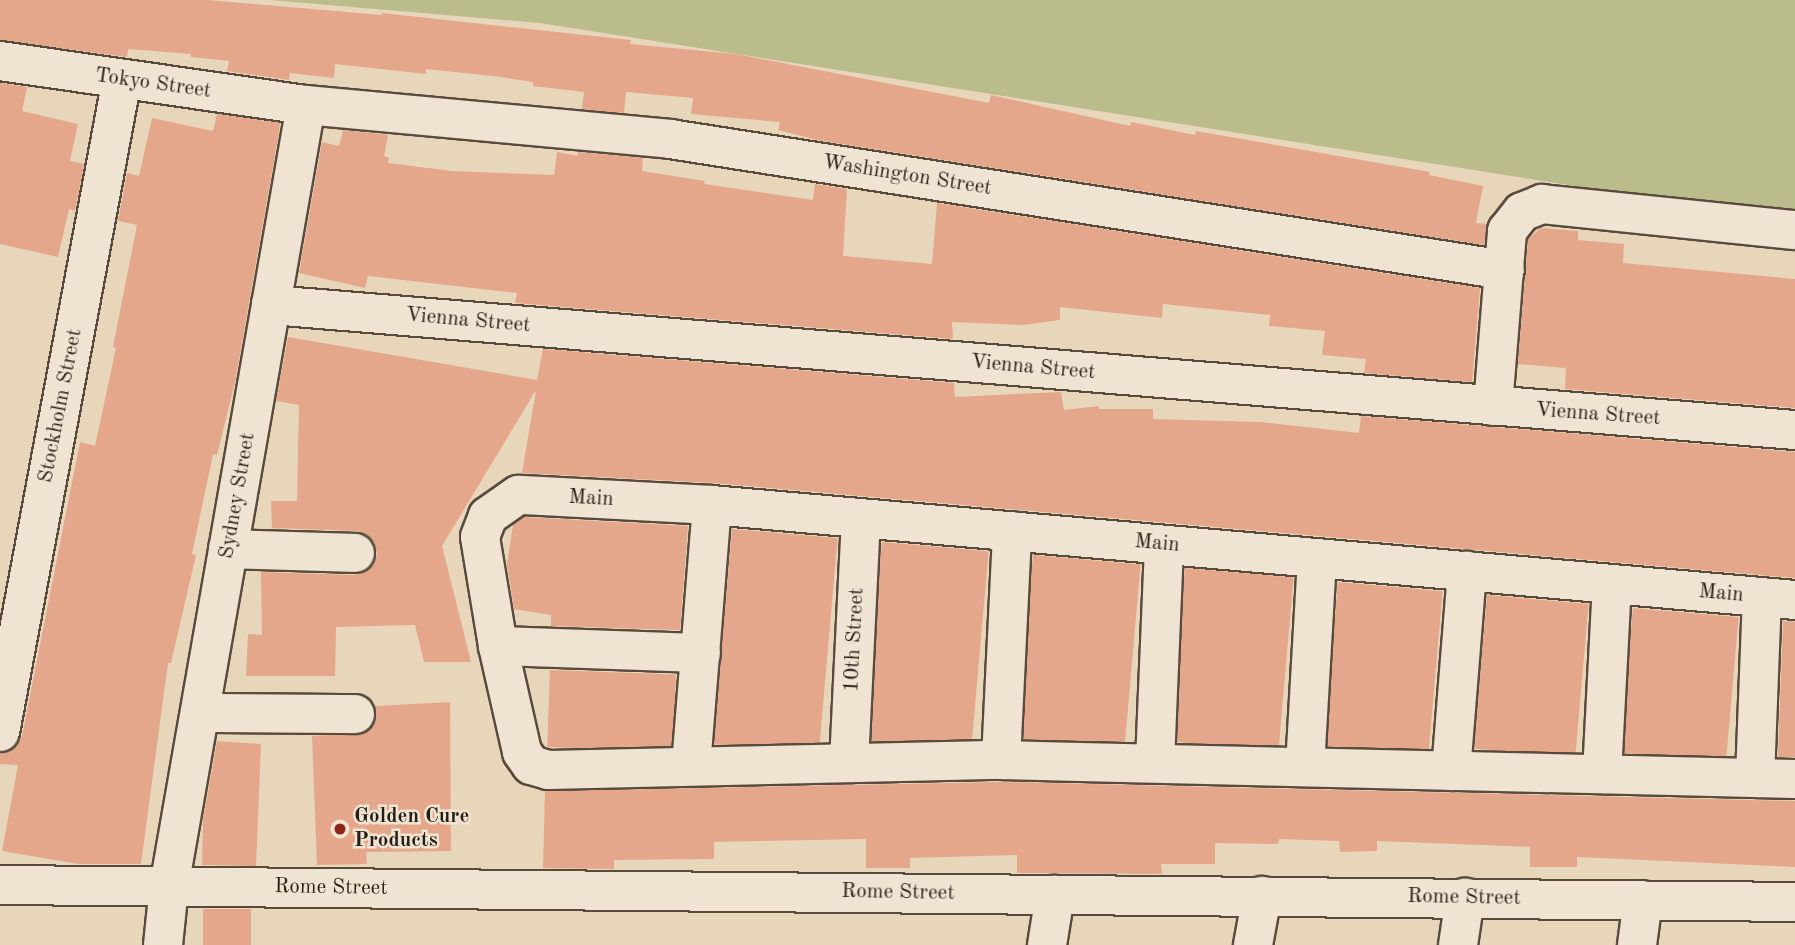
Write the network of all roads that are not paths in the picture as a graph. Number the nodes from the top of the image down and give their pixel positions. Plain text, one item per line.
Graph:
1 (0, 61) edge
2 (122, 79) junction
3 (306, 105) junction
4 (1795, 230) edge
5 (1505, 270) junction
6 (271, 305) junction
7 (1493, 406) junction
8 (1795, 430) edge
9 (712, 505) junction
10 (861, 518) junction
11 (1013, 531) junction
12 (1164, 545) junction
13 (228, 549) junction
14 (355, 553) dead end
15 (1317, 559) junction
16 (1467, 571) junction
17 (1612, 584) junction
18 (1779, 599) edge
19 (498, 646) junction
20 (701, 653) junction
21 (200, 713) junction
22 (355, 713) dead end
23 (0, 732) edge
24 (1001, 760) junction
25 (1154, 762) junction
26 (849, 763) junction
27 (691, 766) junction
28 (1305, 767) junction
29 (1451, 771) junction
30 (1602, 774) junction
31 (1755, 778) junction
32 (1795, 779) edge
33 (0, 885) edge
34 (169, 887) junction
35 (1055, 895) junction
36 (1262, 896) junction
37 (1465, 898) junction
38 (1643, 900) junction
39 (1795, 902) edge
40 (163, 945) edge
41 (1047, 945) edge
42 (1253, 945) edge
43 (1458, 945) edge
44 (1637, 945) edge

1 - 2 street, Tokyo Street
2 - 3 street, Tokyo Street
2 - 23 street, Stockholm Street
3 - 5 street, Washington Street
3 - 6 street, Sydney Street
4 - 5 street
5 - 7 street
6 - 7 street, Vienna Street
6 - 13 street, Sydney Street
7 - 8 street, Vienna Street
9 - 10 street, Main
9 - 19 street, Main
9 - 20 street
10 - 11 street, Main
10 - 26 street, 10th Street
11 - 12 street, Main
11 - 24 street
12 - 15 street, Main
12 - 25 street
13 - 14 street
13 - 21 street, Sydney Street
15 - 16 street, Main
15 - 28 street
16 - 17 street, Main
16 - 29 street
17 - 18 street, Main
17 - 30 street
18 - 31 street
19 - 20 street
19 - 27 street
20 - 27 street
21 - 22 street
21 - 34 street, Sydney Street
24 - 25 street
24 - 26 street
25 - 28 street
26 - 27 street
28 - 29 street
29 - 30 street
30 - 31 street
31 - 32 street
33 - 34 street, Rome Street
34 - 35 street, Rome Street
34 - 40 street, Sydney Street
35 - 36 street, Rome Street
35 - 41 street
36 - 37 street, Rome Street
36 - 42 street
37 - 38 street, Rome Street
37 - 43 street
38 - 39 street, Rome Street
38 - 44 street

